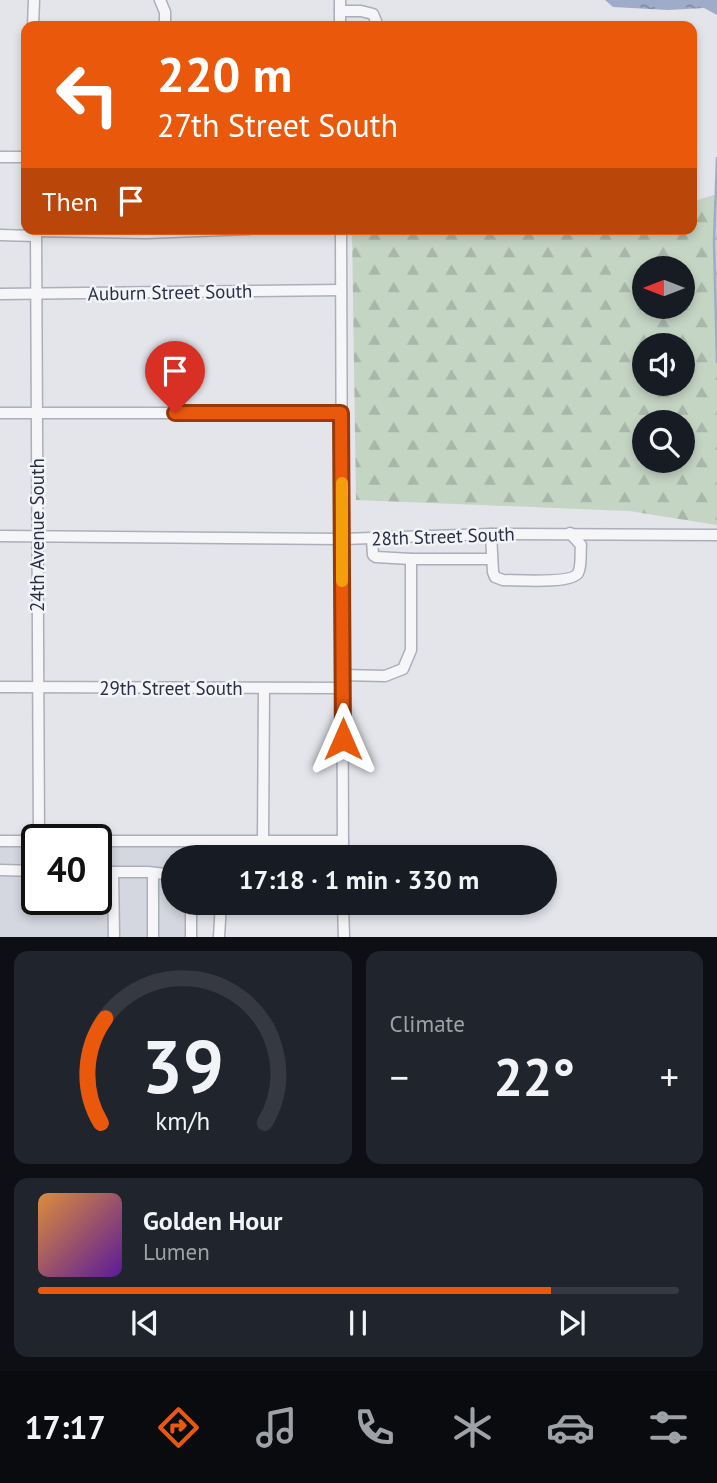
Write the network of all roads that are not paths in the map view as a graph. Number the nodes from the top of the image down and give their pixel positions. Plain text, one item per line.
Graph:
1 (34, 0) edge
2 (160, 0) edge
3 (340, 5) edge
4 (33, 21) edge
5 (165, 21) edge
6 (376, 21) edge
7 (0, 157) edge
8 (21, 158) edge
9 (21, 233) edge
10 (0, 235) edge
11 (36, 235) edge
12 (341, 235) edge
13 (341, 290) junction
14 (0, 294) edge
15 (36, 294) junction
16 (341, 413) junction
17 (0, 414) edge
18 (37, 414) junction
19 (570, 533) junction
20 (491, 534) junction
21 (717, 535) edge
22 (0, 536) edge
23 (37, 536) junction
24 (342, 539) junction
25 (372, 539) junction
26 (411, 559) junction
27 (492, 559) junction
28 (342, 675) junction
29 (0, 687) edge
30 (38, 687) junction
31 (264, 688) junction
32 (343, 688) junction
33 (38, 824) edge
34 (0, 841) edge
35 (21, 841) edge
36 (112, 841) edge
37 (262, 841) junction
38 (343, 841) junction
39 (343, 845) edge
40 (0, 870) edge
41 (21, 871) edge
42 (113, 872) joint
43 (153, 873) junction
44 (161, 874) edge
45 (191, 915) edge
46 (220, 915) edge
47 (344, 915) edge
48 (114, 937) edge
49 (153, 937) edge
50 (191, 937) edge
51 (219, 937) edge
52 (344, 937) edge

1 - 4 street
2 - 5 street
3 - 6 street
7 - 8 street
9 - 10 street
11 - 15 street, 24th Avenue South
12 - 13 street
13 - 15 street, Auburn Street South
13 - 16 street
14 - 15 street, Auburn Street South
15 - 18 street, 24th Avenue South
16 - 18 street
16 - 24 street
17 - 18 street
18 - 23 street, 24th Avenue South
19 - 20 street, 28th Street South
19 - 21 street, 28th Street South
19 - 27 street
20 - 25 street, 28th Street South
20 - 27 street
22 - 23 street, 28th Street South
23 - 24 street, 28th Street South
23 - 30 street, 24th Avenue South
24 - 25 street, 28th Street South
24 - 28 street
25 - 26 street
26 - 27 street
26 - 28 street
28 - 32 street
29 - 30 street, 29th Street South
30 - 31 street, 29th Street South
30 - 33 street, 24th Avenue South
31 - 32 street, 29th Street South
31 - 37 street
32 - 38 street
34 - 35 street
36 - 37 street
37 - 38 street
38 - 39 street
40 - 41 street
42 - 43 street
42 - 48 street
43 - 44 street
43 - 49 street
45 - 50 street
46 - 51 street
47 - 52 street

